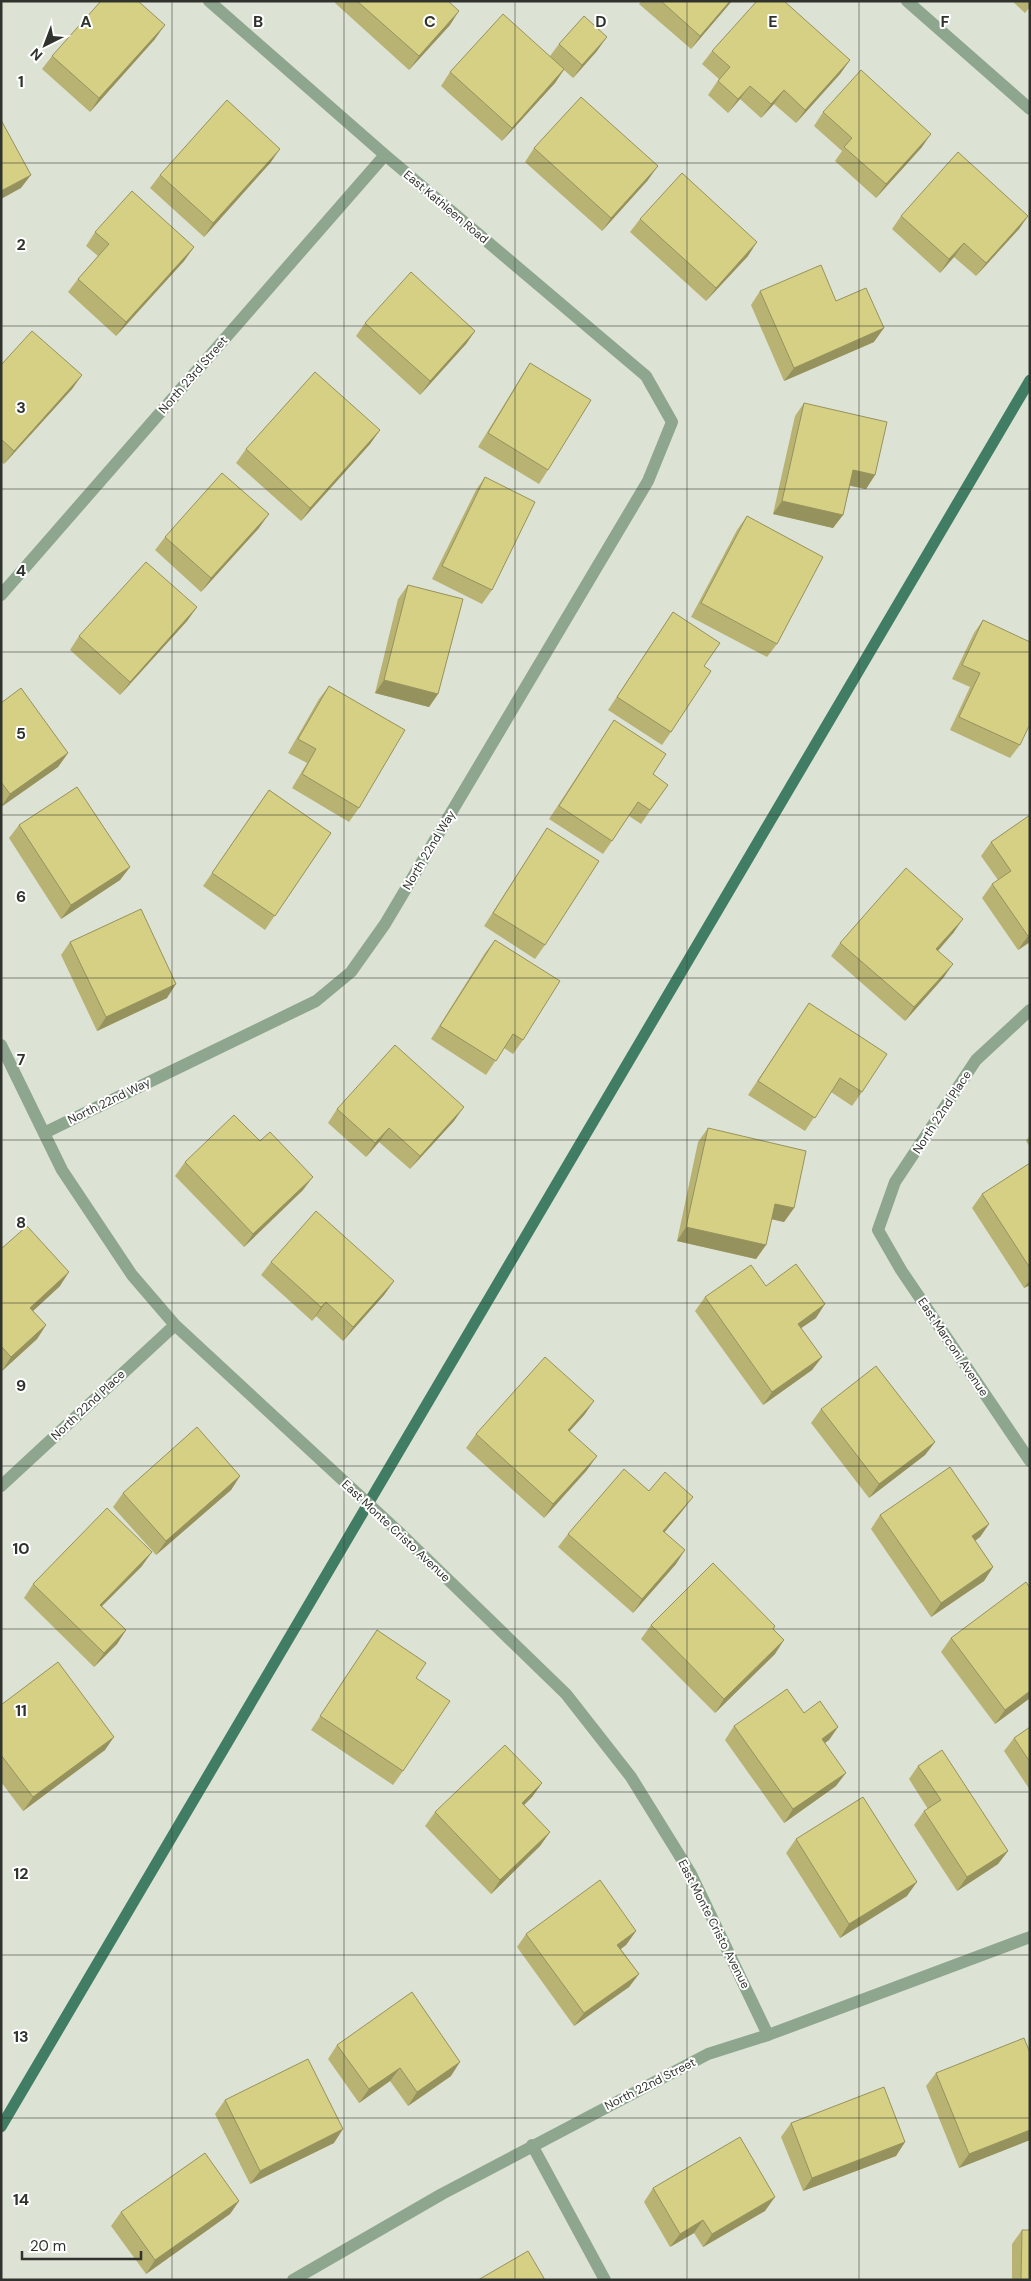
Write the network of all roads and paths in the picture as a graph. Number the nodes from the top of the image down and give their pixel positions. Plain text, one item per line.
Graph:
1 (209, 1) edge
2 (907, 1) edge
3 (1030, 109) edge
4 (385, 155) junction
5 (672, 422) joint
6 (1, 595) edge
7 (1030, 1010) edge
8 (1, 1045) edge
9 (44, 1133) junction
10 (878, 1230) joint
11 (174, 1325) junction
12 (1030, 1461) edge
13 (1, 1486) edge
14 (1030, 1937) edge
15 (768, 2035) junction
16 (532, 2144) junction
17 (294, 2280) edge
18 (604, 2280) edge

1 - 4 street, East Kathleen Road
2 - 3 street
4 - 5 street, East Kathleen Road
4 - 6 street, North 23rd Street
5 - 9 street, North 22nd Way
7 - 10 street, North 22nd Place
8 - 9 street, East Monte Cristo Avenue
9 - 11 street, East Monte Cristo Avenue
10 - 12 street, East Marconi Avenue
11 - 13 street, North 22nd Place
11 - 15 street, East Monte Cristo Avenue
14 - 15 street, North 22nd Street
15 - 16 street, North 22nd Street
16 - 17 street, North 22nd Street
16 - 18 street

